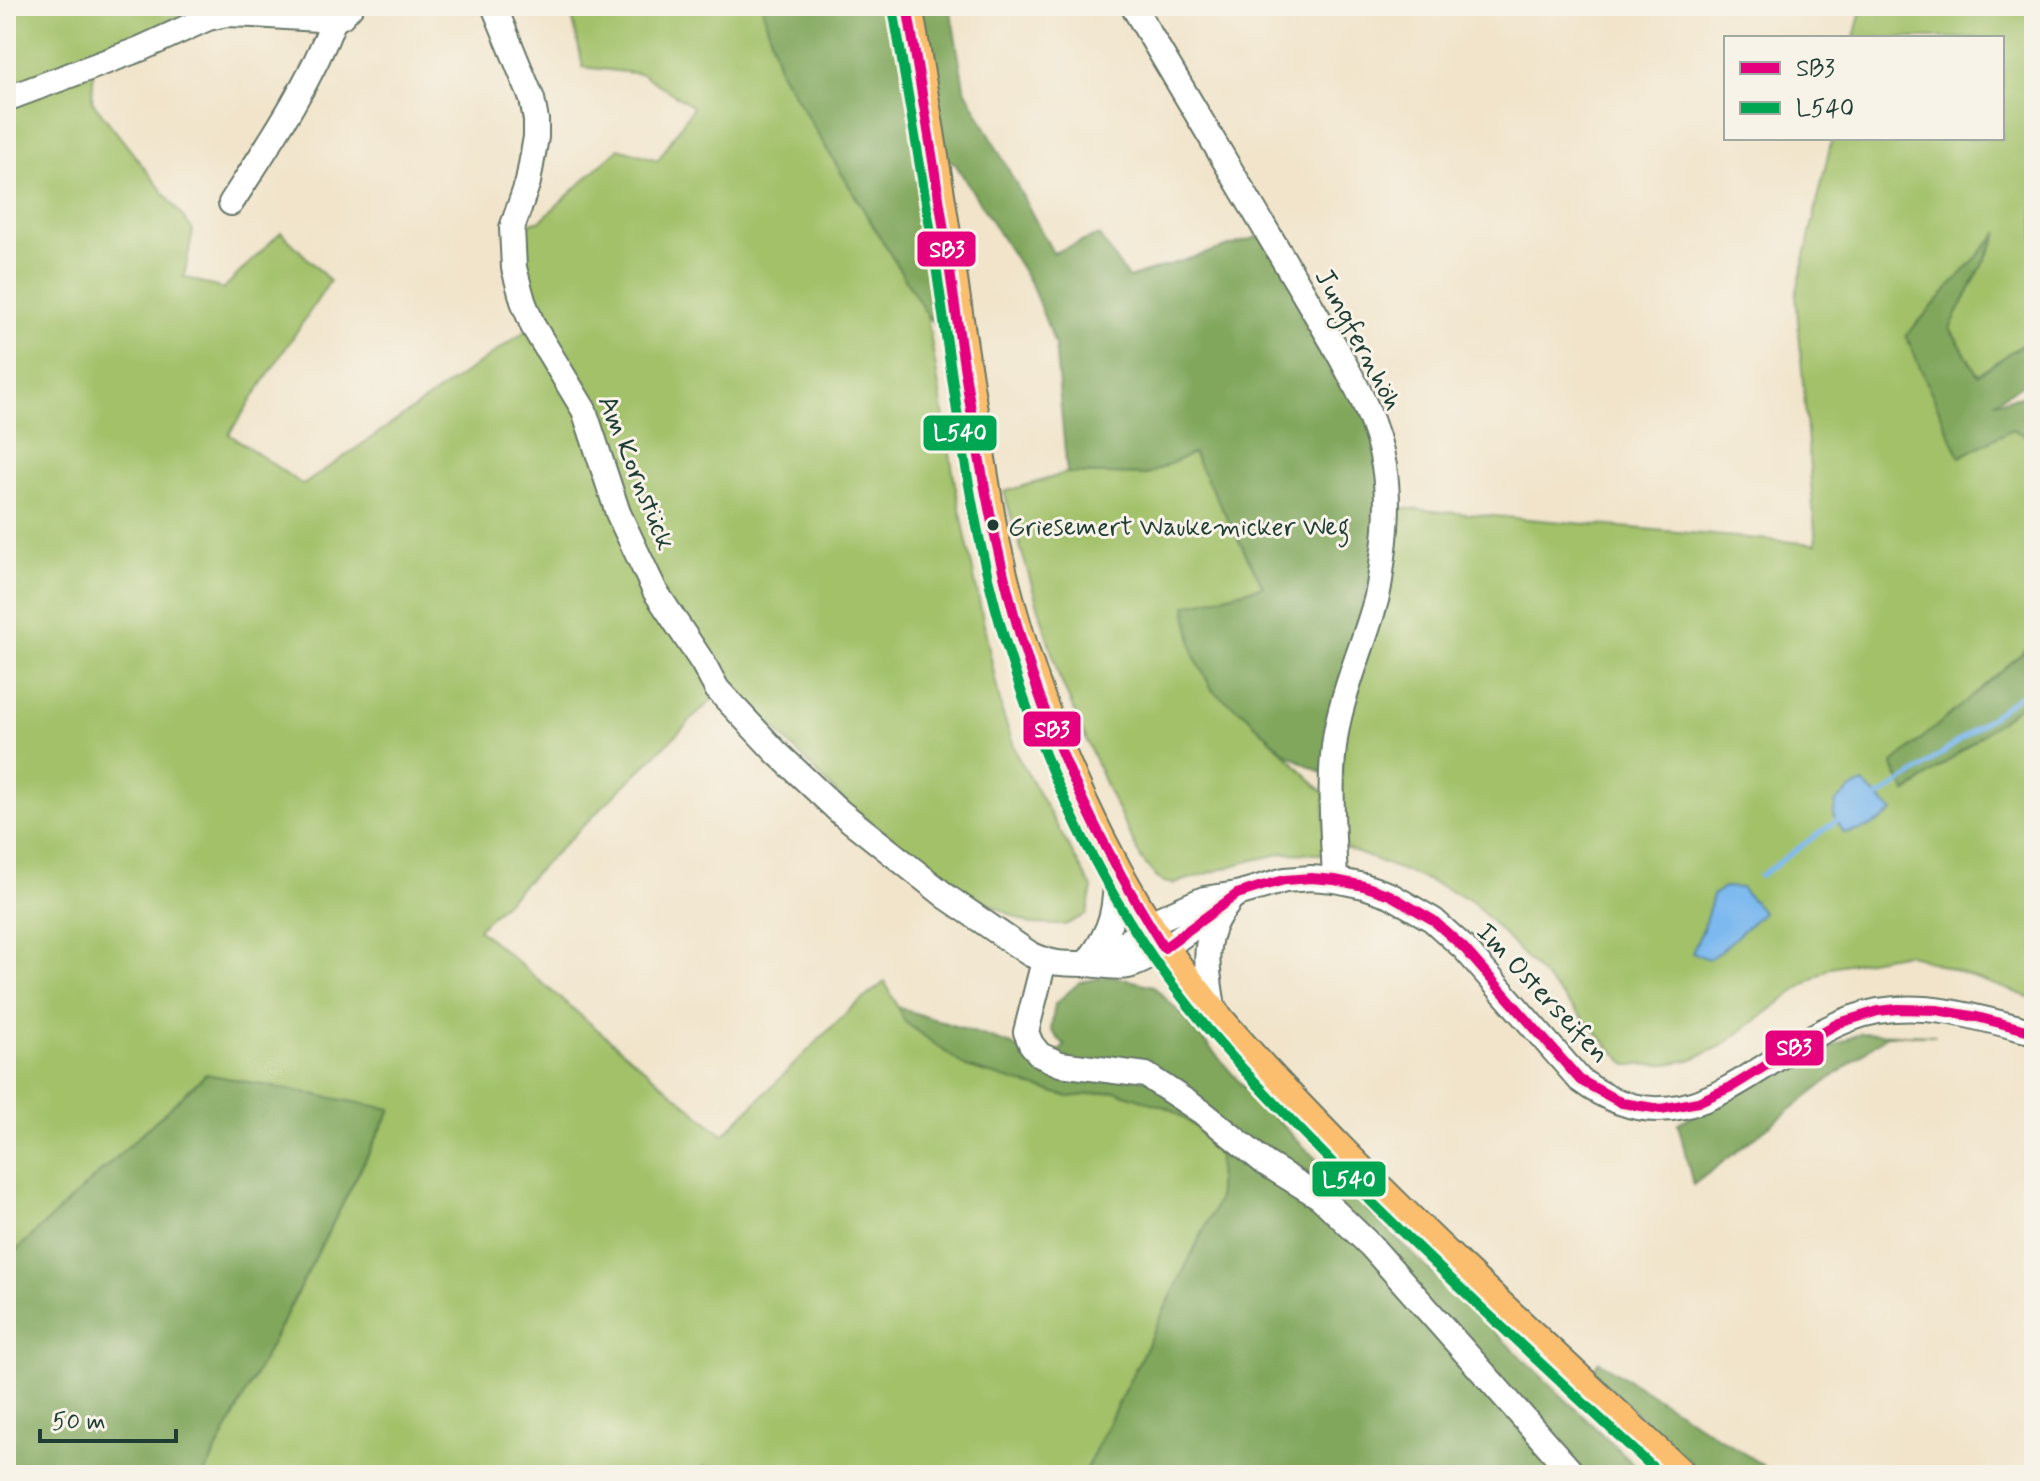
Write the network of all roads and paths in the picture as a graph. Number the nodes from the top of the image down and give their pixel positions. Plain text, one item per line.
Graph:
1 (494, 6) edge
2 (907, 6) edge
3 (1133, 6) edge
4 (343, 13) edge
5 (6, 99) edge
6 (231, 203) dead end
7 (1116, 870) junction
8 (1335, 880) junction
9 (1237, 894) junction
10 (1157, 937) junction
11 (1044, 961) junction
12 (1087, 964) junction
13 (1214, 1013) junction
14 (2034, 1032) edge
15 (1574, 1475) edge
16 (1681, 1475) edge

1 - 11 street, Am Kornstück
2 - 7 main road
3 - 8 street, Jungfernhöh
4 - 5 street
4 - 6 street
7 - 10 main road
7 - 12 street
8 - 9 street, Im Osterseifen
8 - 14 street, Im Osterseifen
9 - 10 street, Im Osterseifen
9 - 13 street
10 - 12 street, Am Kornstück
10 - 13 main road
11 - 12 street, Am Kornstück
11 - 15 street
13 - 16 main road

